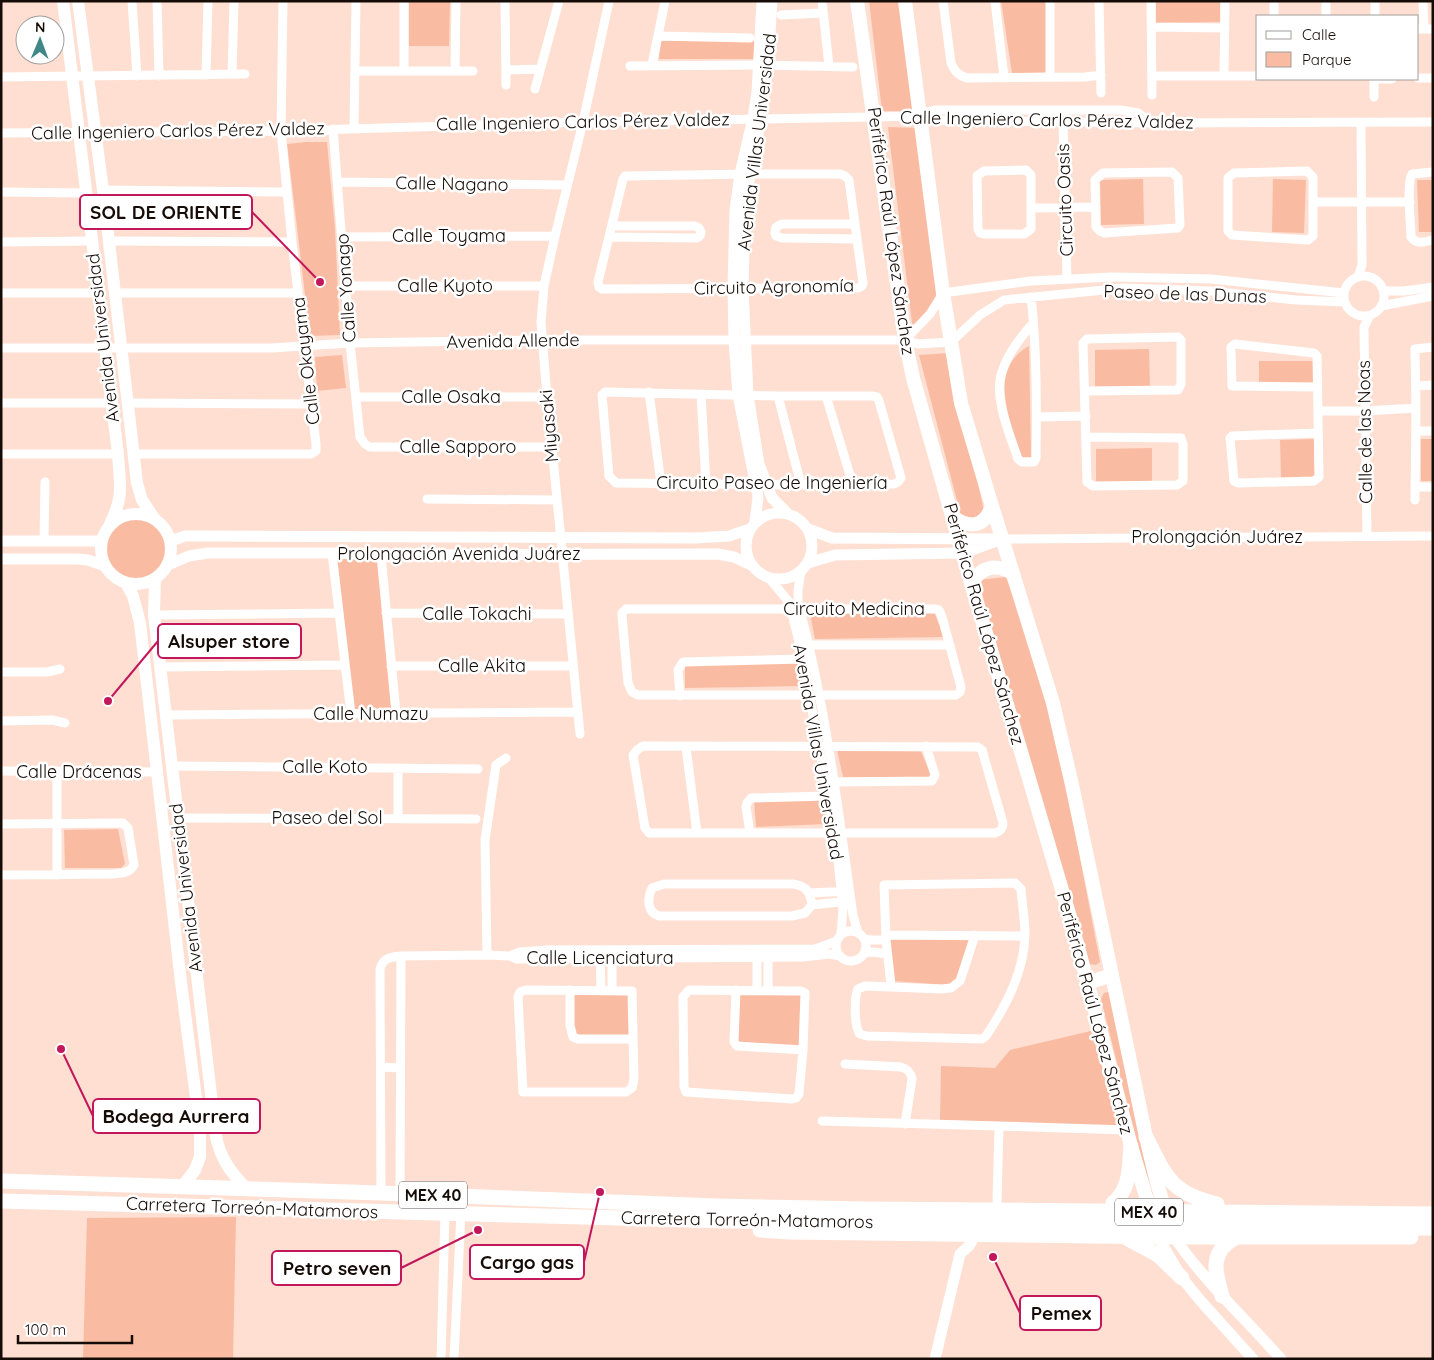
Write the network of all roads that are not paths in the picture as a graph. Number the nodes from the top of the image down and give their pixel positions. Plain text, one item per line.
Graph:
1 (63, 1) edge
2 (78, 1) edge
3 (132, 1) edge
4 (158, 1) edge
5 (208, 1) edge
6 (234, 1) edge
7 (282, 1) edge
8 (356, 1) edge
9 (404, 1) edge
10 (456, 1) edge
11 (505, 1) edge
12 (558, 1) edge
13 (609, 1) edge
14 (665, 1) edge
15 (762, 1) edge
16 (772, 1) edge
17 (822, 1) edge
18 (857, 1) edge
19 (905, 1) edge
20 (942, 1) edge
21 (995, 1) edge
22 (1050, 1) edge
23 (1100, 1) edge
24 (1151, 1) edge
25 (1225, 1) edge
26 (1274, 1) edge
27 (1326, 1) edge
28 (1375, 1) edge
29 (1423, 1) edge
30 (823, 14) junction
31 (782, 15) dead end
32 (1274, 15) edge
33 (1326, 15) edge
34 (1375, 15) edge
35 (1152, 27) junction
36 (1225, 28) junction
37 (1425, 29) edge
38 (658, 36) junction
39 (750, 38) dead end
40 (652, 65) junction
41 (764, 65) junction
42 (630, 66) dead end
43 (829, 66) junction
44 (853, 67) dead end
45 (540, 69) junction
46 (355, 70) junction
47 (506, 70) junction
48 (404, 71) junction
49 (455, 71) junction
50 (473, 71) dead end
51 (232, 74) junction
52 (245, 74) dead end
53 (206, 75) junction
54 (1101, 75) junction
55 (137, 76) junction
56 (159, 76) junction
57 (1152, 76) junction
58 (1224, 76) junction
59 (1256, 76) edge
60 (1, 77) edge
61 (72, 77) junction
62 (87, 77) junction
63 (1004, 77) junction
64 (1050, 77) junction
65 (1419, 78) edge
66 (1433, 78) edge
67 (1374, 80) edge
68 (506, 85) dead end
69 (535, 89) dead end
70 (1101, 93) dead end
71 (1152, 95) dead end
72 (1374, 97) dead end
73 (874, 116) junction
74 (922, 116) junction
75 (757, 118) junction
76 (583, 122) junction
77 (1063, 122) junction
78 (1362, 122) junction
79 (1433, 122) edge
80 (1152, 123) junction
81 (354, 128) junction
82 (333, 129) junction
83 (281, 132) junction
84 (1, 133) edge
85 (79, 133) junction
86 (95, 133) junction
87 (1433, 172) edge
88 (745, 174) junction
89 (338, 182) junction
90 (567, 185) junction
91 (103, 190) junction
92 (1, 192) edge
93 (286, 192) junction
94 (86, 193) junction
95 (1362, 201) junction
96 (1313, 202) junction
97 (1410, 202) junction
98 (1065, 207) junction
99 (1096, 207) junction
100 (1031, 208) junction
101 (854, 224) junction
102 (612, 226) junction
103 (555, 236) junction
104 (342, 237) junction
105 (609, 237) junction
106 (857, 239) junction
107 (1433, 240) edge
108 (108, 241) junction
109 (1, 242) edge
110 (92, 242) junction
111 (292, 242) junction
112 (1362, 265) junction
113 (1358, 277) junction
114 (1369, 277) junction
115 (1124, 278) junction
116 (1067, 279) junction
117 (1001, 285) junction
118 (346, 286) junction
119 (544, 286) junction
120 (1433, 287) edge
121 (738, 288) junction
122 (1124, 288) junction
123 (1383, 291) junction
124 (1, 293) edge
125 (97, 293) junction
126 (114, 293) junction
127 (298, 293) junction
128 (944, 293) junction
129 (1433, 296) edge
130 (1031, 297) junction
131 (1344, 298) junction
132 (1004, 300) junction
133 (1382, 306) junction
134 (1356, 314) junction
135 (1370, 315) junction
136 (1034, 322) junction
137 (1364, 327) junction
138 (541, 340) junction
139 (739, 340) junction
140 (905, 340) junction
141 (951, 342) junction
142 (350, 343) junction
143 (305, 346) junction
144 (1433, 347) edge
145 (1, 348) edge
146 (104, 348) junction
147 (121, 348) junction
148 (1433, 385) edge
149 (1416, 386) junction
150 (1317, 387) junction
151 (649, 392) junction
152 (1085, 392) junction
153 (701, 394) junction
154 (743, 395) junction
155 (778, 396) junction
156 (826, 396) junction
157 (356, 397) junction
158 (547, 397) junction
159 (111, 402) junction
160 (1, 403) edge
161 (127, 404) junction
162 (312, 404) junction
163 (1416, 408) junction
164 (1318, 410) junction
165 (1365, 411) junction
166 (1086, 416) junction
167 (1037, 417) junction
168 (1416, 431) junction
169 (1433, 431) edge
170 (1318, 433) junction
171 (1086, 437) junction
172 (365, 444) joint
173 (552, 447) junction
174 (1, 454) edge
175 (118, 454) junction
176 (133, 454) junction
177 (45, 482) dead end
178 (661, 484) junction
179 (706, 484) junction
180 (761, 484) junction
181 (801, 485) junction
182 (853, 485) junction
183 (1415, 487) junction
184 (1433, 487) edge
185 (427, 499) dead end
186 (556, 500) junction
187 (1415, 500) dead end
188 (992, 506) junction
189 (786, 514) junction
190 (952, 516) junction
191 (154, 518) junction
192 (110, 524) junction
193 (752, 525) junction
194 (808, 529) junction
195 (560, 536) junction
196 (1367, 536) junction
197 (1433, 536) edge
198 (958, 538) junction
199 (1002, 539) junction
200 (1, 541) edge
201 (44, 541) junction
202 (101, 541) junction
203 (171, 541) junction
204 (332, 553) junction
205 (963, 553) junction
206 (562, 554) junction
207 (381, 555) junction
208 (1, 559) edge
209 (751, 564) junction
210 (168, 565) junction
211 (104, 566) junction
212 (804, 567) junction
213 (1012, 573) junction
214 (769, 578) junction
215 (155, 579) junction
216 (126, 583) junction
217 (971, 583) junction
218 (796, 609) junction
219 (339, 613) junction
220 (386, 614) junction
221 (568, 614) junction
222 (154, 615) junction
223 (809, 645) junction
224 (950, 645) junction
225 (803, 659) junction
226 (345, 665) junction
227 (391, 666) junction
228 (573, 666) junction
229 (160, 667) junction
230 (60, 669) dead end
231 (1, 672) edge
232 (809, 695) junction
233 (820, 695) junction
234 (680, 696) junction
235 (578, 712) junction
236 (396, 713) junction
237 (351, 714) junction
238 (165, 715) junction
239 (1, 721) edge
240 (65, 723) dead end
241 (580, 734) dead end
242 (686, 746) junction
243 (819, 746) junction
244 (829, 746) junction
245 (926, 746) junction
246 (506, 758) dead end
247 (172, 766) junction
248 (398, 768) junction
249 (478, 769) dead end
250 (1, 771) edge
251 (57, 772) junction
252 (157, 772) junction
253 (835, 782) junction
254 (828, 796) junction
255 (178, 818) junction
256 (398, 818) junction
257 (476, 819) dead end
258 (1, 824) edge
259 (58, 824) junction
260 (696, 833) junction
261 (750, 834) junction
262 (838, 834) junction
263 (1, 875) edge
264 (58, 875) junction
265 (846, 891) junction
266 (810, 893) junction
267 (847, 901) junction
268 (812, 905) junction
269 (975, 935) junction
270 (861, 936) junction
271 (1025, 936) junction
272 (886, 937) junction
273 (839, 938) junction
274 (864, 952) junction
275 (757, 953) junction
276 (768, 953) junction
277 (600, 954) junction
278 (612, 954) junction
279 (888, 954) junction
280 (487, 955) junction
281 (401, 956) junction
282 (840, 956) junction
283 (1112, 975) junction
284 (1088, 983) junction
285 (891, 986) junction
286 (570, 990) junction
287 (600, 990) junction
288 (612, 990) junction
289 (736, 990) junction
290 (757, 990) junction
291 (768, 990) junction
292 (633, 1039) junction
293 (803, 1050) junction
294 (845, 1064) dead end
295 (380, 1067) junction
296 (400, 1068) junction
297 (209, 1077) junction
298 (194, 1079) junction
299 (822, 1120) dead end
300 (905, 1124) junction
301 (999, 1126) junction
302 (1127, 1130) junction
303 (1146, 1137) junction
304 (1131, 1146) junction
305 (1, 1181) edge
306 (182, 1187) junction
307 (246, 1189) junction
308 (381, 1193) junction
309 (400, 1194) junction
310 (1, 1201) edge
311 (997, 1202) junction
312 (1114, 1203) junction
313 (1147, 1203) junction
314 (1162, 1203) junction
315 (1217, 1204) junction
316 (718, 1206) junction
317 (1433, 1206) edge
318 (446, 1213) junction
319 (461, 1214) junction
320 (1433, 1214) edge
321 (865, 1216) junction
322 (731, 1221) junction
323 (1430, 1231) edge
324 (950, 1234) junction
325 (976, 1234) junction
326 (1120, 1236) junction
327 (1158, 1236) junction
328 (1174, 1237) junction
329 (1234, 1238) junction
330 (960, 1254) junction
331 (1182, 1278) junction
332 (1222, 1296) junction
333 (441, 1359) edge
334 (454, 1359) edge
335 (935, 1359) edge
336 (1253, 1359) edge
337 (1281, 1359) edge

1 - 61 main road, Avenida Universidad
2 - 62 main road, Avenida Universidad
3 - 55 street
4 - 56 street
5 - 53 street
6 - 51 street
7 - 83 street, Calle Okayama
8 - 46 street
9 - 48 street
10 - 49 street
11 - 47 street
12 - 45 street
13 - 76 street, Miyasaki
14 - 38 street
15 - 41 street, Avenida Villas Universidad
16 - 41 street, Avenida Villas Universidad
17 - 30 street
18 - 73 main road, Periférico Raúl López Sánchez
19 - 74 main road, Periférico Raúl López Sánchez
20 - 63 street
21 - 63 street
22 - 64 street
23 - 54 street
24 - 35 street
25 - 36 street
26 - 32 street
27 - 33 street
28 - 34 street
29 - 37 street
30 - 31 street
30 - 43 street
35 - 36 street
35 - 57 street
36 - 58 street
38 - 39 street
38 - 40 street
40 - 41 street
40 - 42 street
41 - 43 street
41 - 75 street, Avenida Villas Universidad
43 - 44 street
45 - 47 street
45 - 69 street
46 - 48 street
46 - 81 street
47 - 68 street
48 - 49 street
49 - 50 street
51 - 52 street
51 - 53 street
53 - 56 street
54 - 64 street
54 - 70 street
55 - 56 street
55 - 62 street
57 - 58 street
57 - 71 street
58 - 59 street
60 - 61 street
61 - 62 street
61 - 85 main road, Avenida Universidad
62 - 86 main road, Avenida Universidad
63 - 64 street
65 - 66 street
67 - 72 street
73 - 74 street, Calle Ingeniero Carlos Pérez Valdez
73 - 75 street, Calle Ingeniero Carlos Pérez Valdez
73 - 140 main road, Periférico Raúl López Sánchez
74 - 77 street, Calle Ingeniero Carlos Pérez Valdez
74 - 80 street
74 - 128 main road, Periférico Raúl López Sánchez
75 - 76 street, Calle Ingeniero Carlos Pérez Valdez
75 - 88 street, Avenida Villas Universidad
76 - 81 street, Calle Ingeniero Carlos Pérez Valdez
76 - 90 street, Miyasaki
77 - 80 street, Calle Ingeniero Carlos Pérez Valdez
77 - 98 street, Circuito Oasis
78 - 79 street, Calle Ingeniero Carlos Pérez Valdez
78 - 80 street, Calle Ingeniero Carlos Pérez Valdez
78 - 95 street
81 - 82 street, Calle Ingeniero Carlos Pérez Valdez
82 - 83 street, Calle Ingeniero Carlos Pérez Valdez
82 - 89 street, Calle Yonago
83 - 86 street, Calle Ingeniero Carlos Pérez Valdez
83 - 93 street, Calle Okayama
84 - 85 street, Calle Ingeniero Carlos Pérez Valdez
85 - 86 street, Calle Ingeniero Carlos Pérez Valdez
85 - 94 main road, Avenida Universidad
86 - 91 main road, Avenida Universidad
87 - 97 street
88 - 101 street, Circuito Agronomía
88 - 102 street, Circuito Agronomía
88 - 121 street, Avenida Villas Universidad
89 - 90 street, Calle Nagano
89 - 104 street, Calle Yonago
90 - 103 street, Miyasaki
91 - 93 street
91 - 108 main road, Avenida Universidad
92 - 94 street
93 - 111 street, Calle Okayama
94 - 110 main road, Avenida Universidad
95 - 96 street
95 - 97 street
95 - 112 street
96 - 96 street
97 - 107 street
98 - 99 street
98 - 100 street
98 - 116 street, Circuito Oasis
99 - 99 street
100 - 100 street
101 - 106 street, Circuito Agronomía
101 - 106 street
102 - 105 street, Circuito Agronomía
102 - 105 street
103 - 104 street, Calle Toyama
103 - 119 street, Miyasaki
104 - 118 street, Calle Yonago
105 - 121 street, Circuito Agronomía
106 - 121 street, Circuito Agronomía
108 - 111 street
108 - 126 main road, Avenida Universidad
109 - 110 street
110 - 125 main road, Avenida Universidad
111 - 127 street, Calle Okayama
112 - 113 street
112 - 114 street
113 - 114 street
113 - 131 street
114 - 123 street
115 - 116 street, Paseo de las Dunas
115 - 122 street
115 - 131 street, Paseo de las Dunas
116 - 117 street, Paseo de las Dunas
117 - 128 street, Paseo de las Dunas
117 - 132 street
118 - 119 street, Calle Kyoto
118 - 142 street, Calle Yonago
119 - 138 street, Miyasaki
120 - 123 street
121 - 139 street, Avenida Villas Universidad
122 - 130 street, Paseo de las Dunas
122 - 131 street, Paseo de las Dunas
123 - 133 street
124 - 125 street
125 - 146 main road, Avenida Universidad
126 - 127 street
126 - 147 main road, Avenida Universidad
127 - 143 street, Calle Okayama
128 - 140 street
128 - 141 main road, Periférico Raúl López Sánchez
129 - 133 street
130 - 132 street, Paseo de las Dunas
130 - 136 street
131 - 134 street
132 - 141 street, Paseo de las Dunas
133 - 135 street
134 - 135 street
134 - 137 street
135 - 137 street, Calle de las Noas
136 - 167 street
136 - 167 street
137 - 165 street, Calle de las Noas
138 - 139 street, Avenida Allende
138 - 142 street, Avenida Allende
138 - 158 street, Miyasaki
139 - 140 street, Avenida Allende
139 - 154 street, Avenida Villas Universidad
140 - 141 street, Avenida Allende
140 - 190 main road, Periférico Raúl López Sánchez
141 - 188 main road, Periférico Raúl López Sánchez
142 - 143 street, Avenida Allende
142 - 157 street, Calle Yonago
143 - 147 street, Avenida Allende
143 - 162 street, Calle Okayama
144 - 149 street
145 - 146 street, Avenida Allende
146 - 147 street, Avenida Allende
146 - 159 main road, Avenida Universidad
147 - 161 main road, Avenida Universidad
148 - 149 street
149 - 163 street
150 - 150 street
150 - 164 street
151 - 153 street, Circuito Paseo de Ingeniería
151 - 178 street
151 - 178 street, Circuito Paseo de Ingeniería
152 - 152 street
152 - 166 street
153 - 154 street, Circuito Paseo de Ingeniería
153 - 179 street
154 - 155 street, Circuito Paseo de Ingeniería
154 - 180 street, Avenida Villas Universidad
155 - 156 street, Circuito Paseo de Ingeniería
155 - 181 street
156 - 182 street
156 - 182 street, Circuito Paseo de Ingeniería
157 - 158 street, Calle Osaka
157 - 172 street, Calle Yonago
158 - 173 street, Miyasaki
159 - 160 street
159 - 175 main road, Avenida Universidad
161 - 162 street
161 - 176 main road, Avenida Universidad
162 - 176 street, Calle Okayama
163 - 165 street
163 - 168 street
164 - 165 street
164 - 170 street
165 - 196 street, Calle de las Noas
166 - 167 street
166 - 171 street
168 - 169 street
168 - 183 street
170 - 170 street
171 - 171 street
172 - 173 street, Calle Sapporo
173 - 186 street, Miyasaki
174 - 175 street
175 - 192 main road, Avenida Universidad
176 - 191 main road, Avenida Universidad
177 - 201 street
178 - 179 street, Circuito Paseo de Ingeniería
179 - 180 street, Circuito Paseo de Ingeniería
180 - 181 street, Circuito Paseo de Ingeniería
180 - 189 street, Avenida Villas Universidad
180 - 193 street, Avenida Villas Universidad
181 - 182 street, Circuito Paseo de Ingeniería
183 - 184 street
183 - 187 street
185 - 186 street
186 - 195 street, Miyasaki
188 - 190 main road
188 - 199 main road, Periférico Raúl López Sánchez
189 - 193 street
189 - 194 street
190 - 198 main road, Periférico Raúl López Sánchez
191 - 192 main road
191 - 203 main road
192 - 202 main road
193 - 195 street, Prolongación Avenida Juárez
193 - 209 street
194 - 198 street
194 - 212 street
195 - 203 street, Prolongación Avenida Juárez
195 - 206 street, Miyasaki
196 - 197 street, Prolongación Juárez
196 - 199 street, Prolongación Juárez
198 - 199 street
198 - 205 main road, Periférico Raúl López Sánchez
199 - 205 street
199 - 213 main road, Periférico Raúl López Sánchez
200 - 201 street
201 - 202 street
202 - 211 main road
203 - 210 main road
204 - 207 street, Prolongación Avenida Juárez
204 - 210 street, Prolongación Avenida Juárez
204 - 219 street
205 - 212 street
205 - 217 main road, Periférico Raúl López Sánchez
206 - 207 street, Prolongación Avenida Juárez
206 - 209 street, Prolongación Avenida Juárez
206 - 221 street, Miyasaki
207 - 220 street
208 - 211 street
209 - 214 street
210 - 215 main road
211 - 216 main road
212 - 214 street
212 - 218 street, Avenida Villas Universidad
213 - 217 main road
213 - 283 main road, Periférico Raúl López Sánchez
214 - 218 street, Avenida Villas Universidad
215 - 216 main road
215 - 222 main road, Avenida Universidad
216 - 252 main road, Avenida Universidad
217 - 284 main road, Periférico Raúl López Sánchez
218 - 223 street, Avenida Villas Universidad
218 - 224 street, Circuito Medicina
218 - 225 street, Avenida Villas Universidad
218 - 234 street, Circuito Medicina
219 - 222 street
219 - 226 street
220 - 221 street, Calle Tokachi
220 - 227 street
221 - 228 street, Miyasaki
222 - 229 main road, Avenida Universidad
223 - 224 street
223 - 233 street, Avenida Villas Universidad
224 - 233 street, Circuito Medicina
225 - 232 street, Avenida Villas Universidad
225 - 234 street
226 - 229 street
226 - 237 street
227 - 228 street, Calle Akita
227 - 236 street
228 - 235 street, Miyasaki
229 - 238 main road, Avenida Universidad
230 - 231 street
232 - 233 street, Circuito Medicina
232 - 234 street, Circuito Medicina
232 - 243 street, Avenida Villas Universidad
233 - 244 street, Avenida Villas Universidad
235 - 236 street, Calle Numazu
235 - 241 street, Miyasaki
236 - 237 street, Calle Numazu
237 - 238 street, Calle Numazu
238 - 247 main road, Avenida Universidad
239 - 240 street
242 - 243 street
242 - 260 street
242 - 260 street
243 - 244 street
243 - 254 street, Avenida Villas Universidad
244 - 245 street
244 - 253 street, Avenida Villas Universidad
245 - 253 street
245 - 262 street
246 - 280 street
247 - 248 street, Calle Koto
247 - 255 main road, Avenida Universidad
248 - 249 street, Calle Koto
248 - 256 street
250 - 251 street, Calle Drácenas
251 - 252 street, Calle Drácenas
251 - 259 street
252 - 298 main road, Avenida Universidad
253 - 262 street, Avenida Villas Universidad
254 - 261 street
254 - 262 street, Avenida Villas Universidad
255 - 256 street, Paseo del Sol
255 - 297 main road, Avenida Universidad
256 - 257 street, Paseo del Sol
258 - 259 street
259 - 264 street
259 - 264 street
260 - 261 street
261 - 262 street
262 - 265 street, Avenida Villas Universidad
263 - 264 street
265 - 266 street
265 - 267 street, Avenida Villas Universidad
266 - 268 street
266 - 268 street
267 - 268 street
267 - 270 street, Avenida Villas Universidad
267 - 273 street, Avenida Villas Universidad
269 - 271 street
269 - 272 street
269 - 285 street
270 - 272 street
270 - 273 street
270 - 274 street
271 - 272 street
271 - 285 street
272 - 279 street
273 - 276 street, Calle Licenciatura
273 - 282 street
274 - 279 street
274 - 282 street
275 - 276 street, Calle Licenciatura
275 - 278 street, Calle Licenciatura
275 - 290 street
276 - 282 street, Calle Licenciatura
276 - 291 street
277 - 278 street, Calle Licenciatura
277 - 280 street, Calle Licenciatura
277 - 287 street
278 - 288 street
279 - 285 street
280 - 281 street, Calle Licenciatura
281 - 295 street
281 - 296 street
283 - 284 main road
283 - 303 main road, Periférico Raúl López Sánchez
284 - 302 main road, Periférico Raúl López Sánchez
286 - 287 street
286 - 292 street
286 - 292 street
287 - 288 street
288 - 292 street
289 - 290 street
289 - 293 street
289 - 293 street
290 - 291 street
291 - 293 street
294 - 300 street
295 - 296 street
295 - 308 street
296 - 309 street
297 - 298 main road
297 - 307 main road, Avenida Universidad
298 - 306 main road, Avenida Universidad
299 - 300 street
300 - 301 street
301 - 302 street
301 - 311 street
302 - 304 main road, Periférico Raúl López Sánchez
303 - 314 main road, Periférico Raúl López Sánchez
303 - 315 highway
304 - 312 highway
304 - 313 main road, Periférico Raúl López Sánchez
305 - 306 highway, MEX 40
306 - 307 highway, MEX 40
307 - 308 highway, MEX 40
308 - 309 highway, MEX 40
309 - 316 highway, MEX 40
310 - 318 highway, Carretera Torreón-Matamoros / MEX 40
311 - 312 highway
311 - 316 highway
312 - 313 highway
312 - 326 highway
313 - 314 highway
313 - 327 main road, Periférico Raúl López Sánchez
314 - 315 highway
314 - 328 main road, Periférico Raúl López Sánchez
315 - 317 highway
315 - 329 highway
316 - 321 highway, MEX 40
318 - 319 highway, Carretera Torreón-Matamoros / MEX 40
318 - 333 street
319 - 322 highway, Carretera Torreón-Matamoros / MEX 40
319 - 334 street
320 - 321 highway, MEX 40
321 - 322 highway, Carretera Torreón-Matamoros / MEX 40
321 - 323 highway, Carretera Torreón-Matamoros / MEX 40
322 - 324 highway
323 - 329 highway
324 - 325 highway
324 - 330 street
325 - 326 highway
325 - 330 street
326 - 327 highway
326 - 331 highway
327 - 328 highway
327 - 331 street
328 - 329 highway
328 - 332 street
329 - 332 highway
330 - 335 street
331 - 336 street
332 - 337 street

